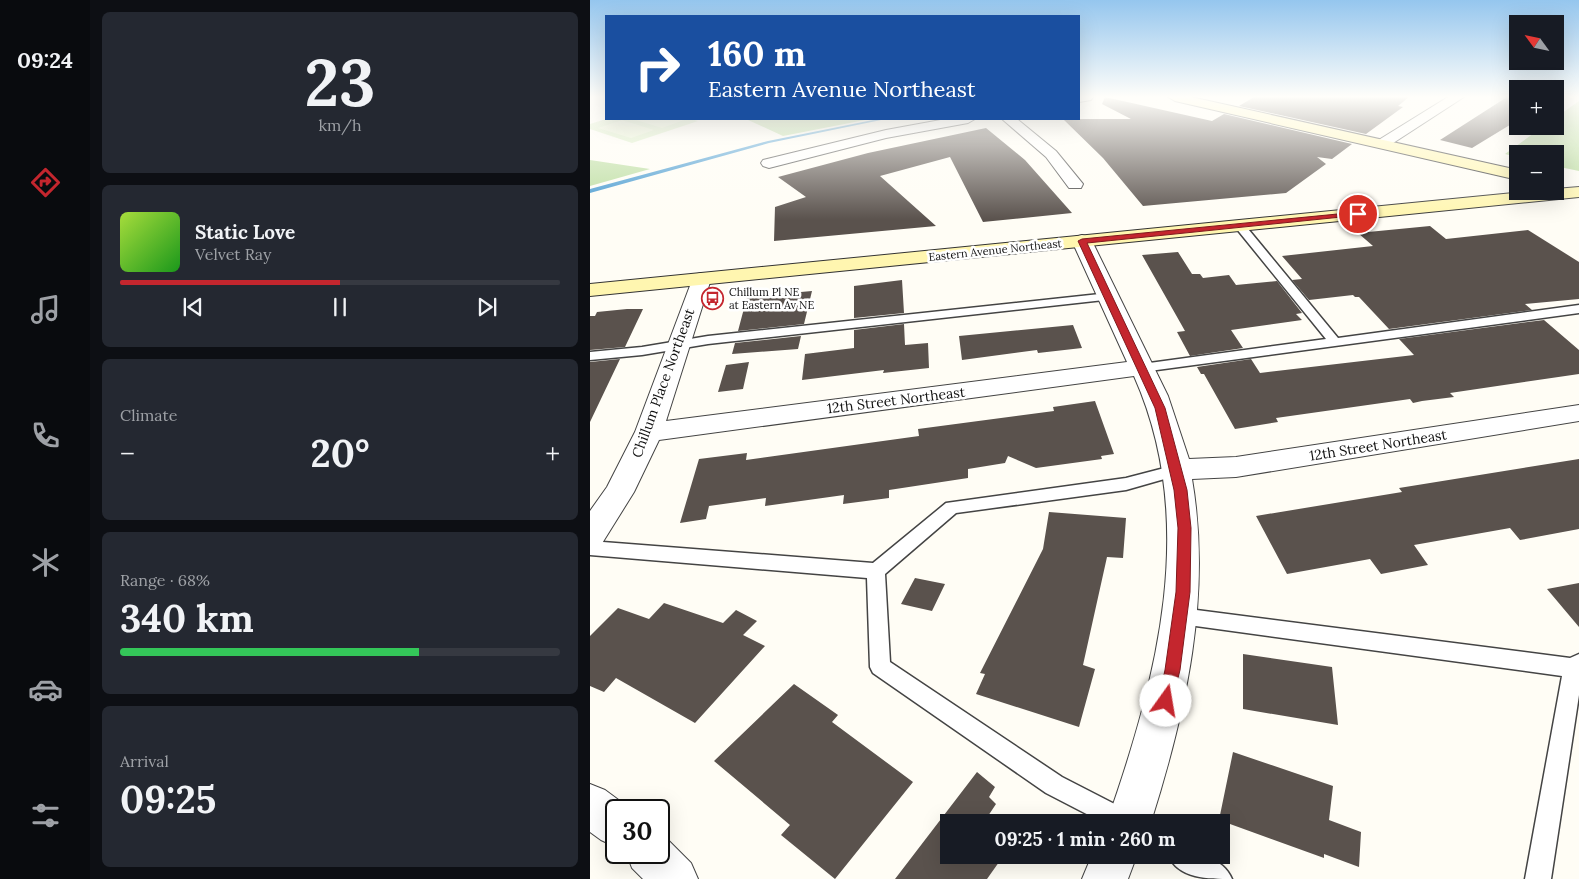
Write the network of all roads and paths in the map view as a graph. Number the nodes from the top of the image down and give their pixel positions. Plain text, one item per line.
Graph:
1 (873, 138) edge
2 (1032, 138) edge
3 (1356, 138) edge
4 (1391, 138) edge
5 (1382, 144) junction
6 (769, 163) dead end
7 (1474, 165) junction
8 (1509, 173) edge
9 (1076, 184) dead end
10 (1564, 186) edge
11 (1579, 190) edge
12 (1497, 200) junction
13 (1240, 226) junction
14 (1082, 241) junction
15 (701, 279) junction
16 (590, 290) edge
17 (1109, 297) junction
18 (1579, 310) edge
19 (1335, 342) junction
20 (678, 344) junction
21 (590, 356) edge
22 (1142, 368) junction
23 (1579, 414) edge
24 (649, 432) junction
25 (1176, 470) junction
26 (590, 536) edge
27 (590, 548) edge
28 (876, 571) junction
29 (1181, 616) junction
30 (1576, 666) edge
31 (590, 805) edge
32 (1112, 814) edge
33 (1131, 814) edge
34 (605, 817) edge
35 (660, 864) edge
36 (1111, 864) edge
37 (1195, 864) edge
38 (675, 879) edge
39 (1105, 879) edge
40 (1219, 879) edge
41 (1538, 879) edge

1 - 6 street
2 - 9 street
3 - 5 street
4 - 5 street
5 - 7 street
7 - 8 street
7 - 12 street
10 - 11 street
11 - 12 street, Eastern Avenue Northeast
12 - 13 street, Eastern Avenue Northeast
13 - 14 street, Eastern Avenue Northeast
13 - 19 lane
14 - 15 street, Eastern Avenue Northeast
14 - 17 street
15 - 16 street, Eastern Avenue Northeast
15 - 20 street, Chillum Place Northeast
17 - 20 lane
17 - 22 street
18 - 19 lane
19 - 22 lane
20 - 21 lane
20 - 24 street, Chillum Place Northeast
22 - 24 street, 12th Street Northeast
22 - 25 street
23 - 25 street, 12th Street Northeast
24 - 26 street, Chillum Place Northeast
25 - 28 lane
25 - 29 street
27 - 28 lane
28 - 32 lane
29 - 30 lane
29 - 33 street
30 - 41 lane
31 - 34 street
35 - 38 street
36 - 39 street
37 - 40 lane

